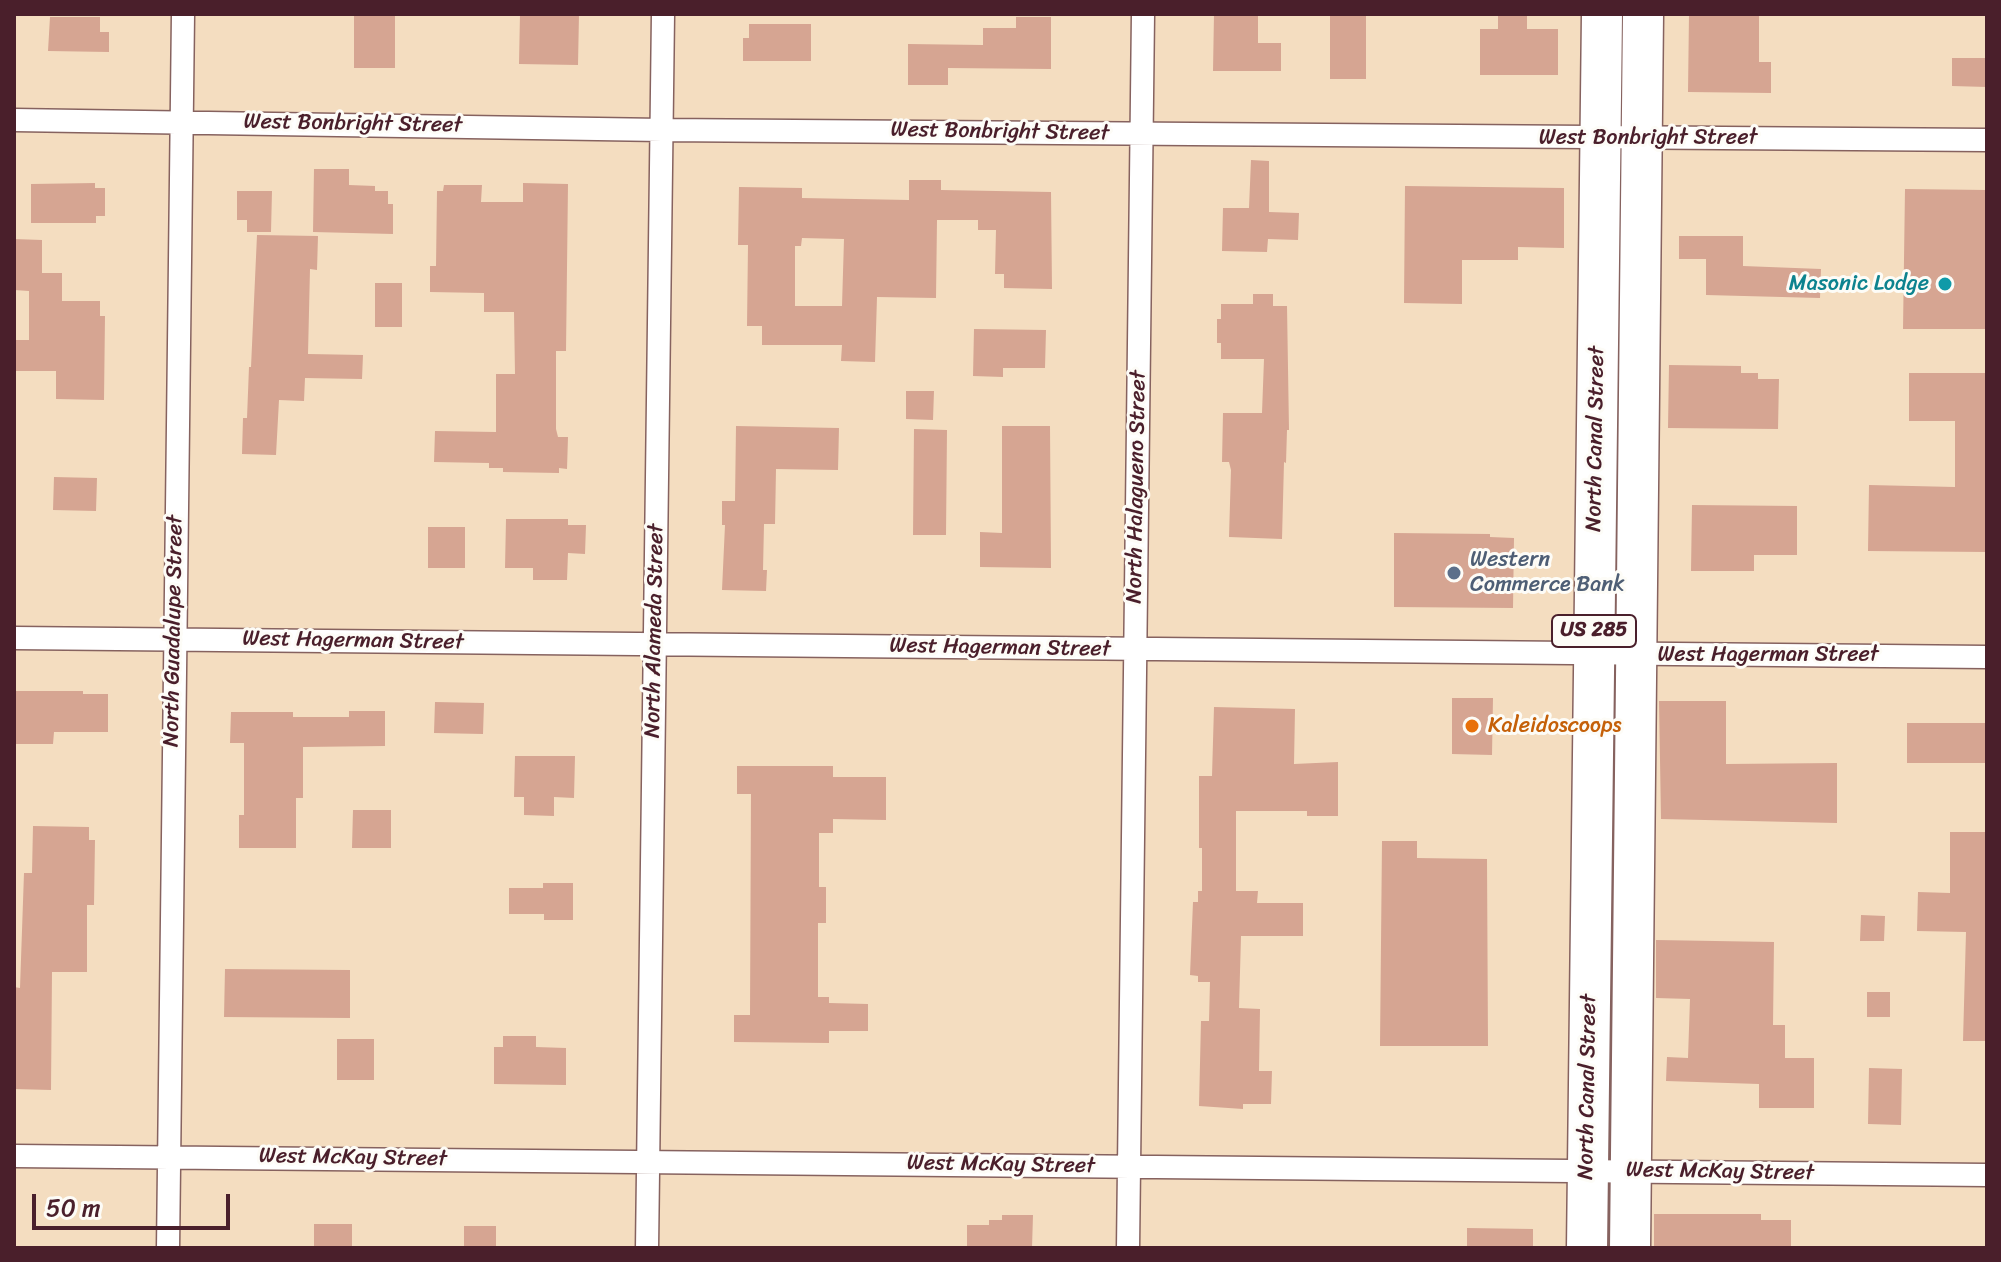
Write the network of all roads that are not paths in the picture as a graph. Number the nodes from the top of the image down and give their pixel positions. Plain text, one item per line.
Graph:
1 (183, 14) edge
2 (663, 14) edge
3 (1143, 14) edge
4 (1602, 14) edge
5 (1643, 14) edge
6 (14, 120) edge
7 (182, 122) junction
8 (662, 130) junction
9 (1142, 134) junction
10 (1600, 137) junction
11 (1642, 138) junction
12 (1987, 140) edge
13 (174, 637) junction
14 (14, 638) edge
15 (655, 644) junction
16 (1136, 649) junction
17 (1594, 654) junction
18 (1635, 654) junction
19 (1987, 657) edge
20 (14, 1156) edge
21 (168, 1156) junction
22 (647, 1161) junction
23 (1129, 1167) junction
24 (1587, 1171) junction
25 (1632, 1171) junction
26 (1987, 1175) edge
27 (168, 1248) edge
28 (647, 1248) edge
29 (1128, 1248) edge
30 (1587, 1248) edge
31 (1630, 1248) edge

1 - 7 street, North Guadalupe Street
2 - 8 street, North Alameda Street
3 - 9 street, North Halagueno Street
4 - 10 highway, North Canal Street / US 285
5 - 11 highway, North Canal Street / US 285
6 - 7 street, West Bonbright Street
7 - 8 street, West Bonbright Street
7 - 13 street, North Guadalupe Street
8 - 9 street, West Bonbright Street
8 - 15 street, North Alameda Street
9 - 10 street, West Bonbright Street
9 - 16 street, North Halagueno Street
10 - 11 street, West Bonbright Street
10 - 17 highway, North Canal Street / US 285
11 - 12 street, West Bonbright Street
11 - 18 highway, North Canal Street / US 285
13 - 14 street, West Hagerman Street
13 - 15 street, West Hagerman Street
13 - 21 street, North Guadalupe Street
15 - 16 street, West Hagerman Street
15 - 22 street, North Alameda Street
16 - 17 street, West Hagerman Street
16 - 23 street, North Halagueno Street
17 - 18 street, West Hagerman Street
17 - 24 highway, North Canal Street / US 285
18 - 19 street, West Hagerman Street
18 - 25 highway, North Canal Street / US 285
20 - 21 street, West McKay Street
21 - 22 street, West McKay Street
21 - 27 street, North Guadalupe Street
22 - 23 street, West McKay Street
22 - 28 street, North Alameda Street
23 - 24 street, West McKay Street
23 - 29 street, North Halagueno Street
24 - 25 street, West McKay Street
24 - 30 highway, North Canal Street / US 285
25 - 26 street, West McKay Street
25 - 31 highway, North Canal Street / US 285

